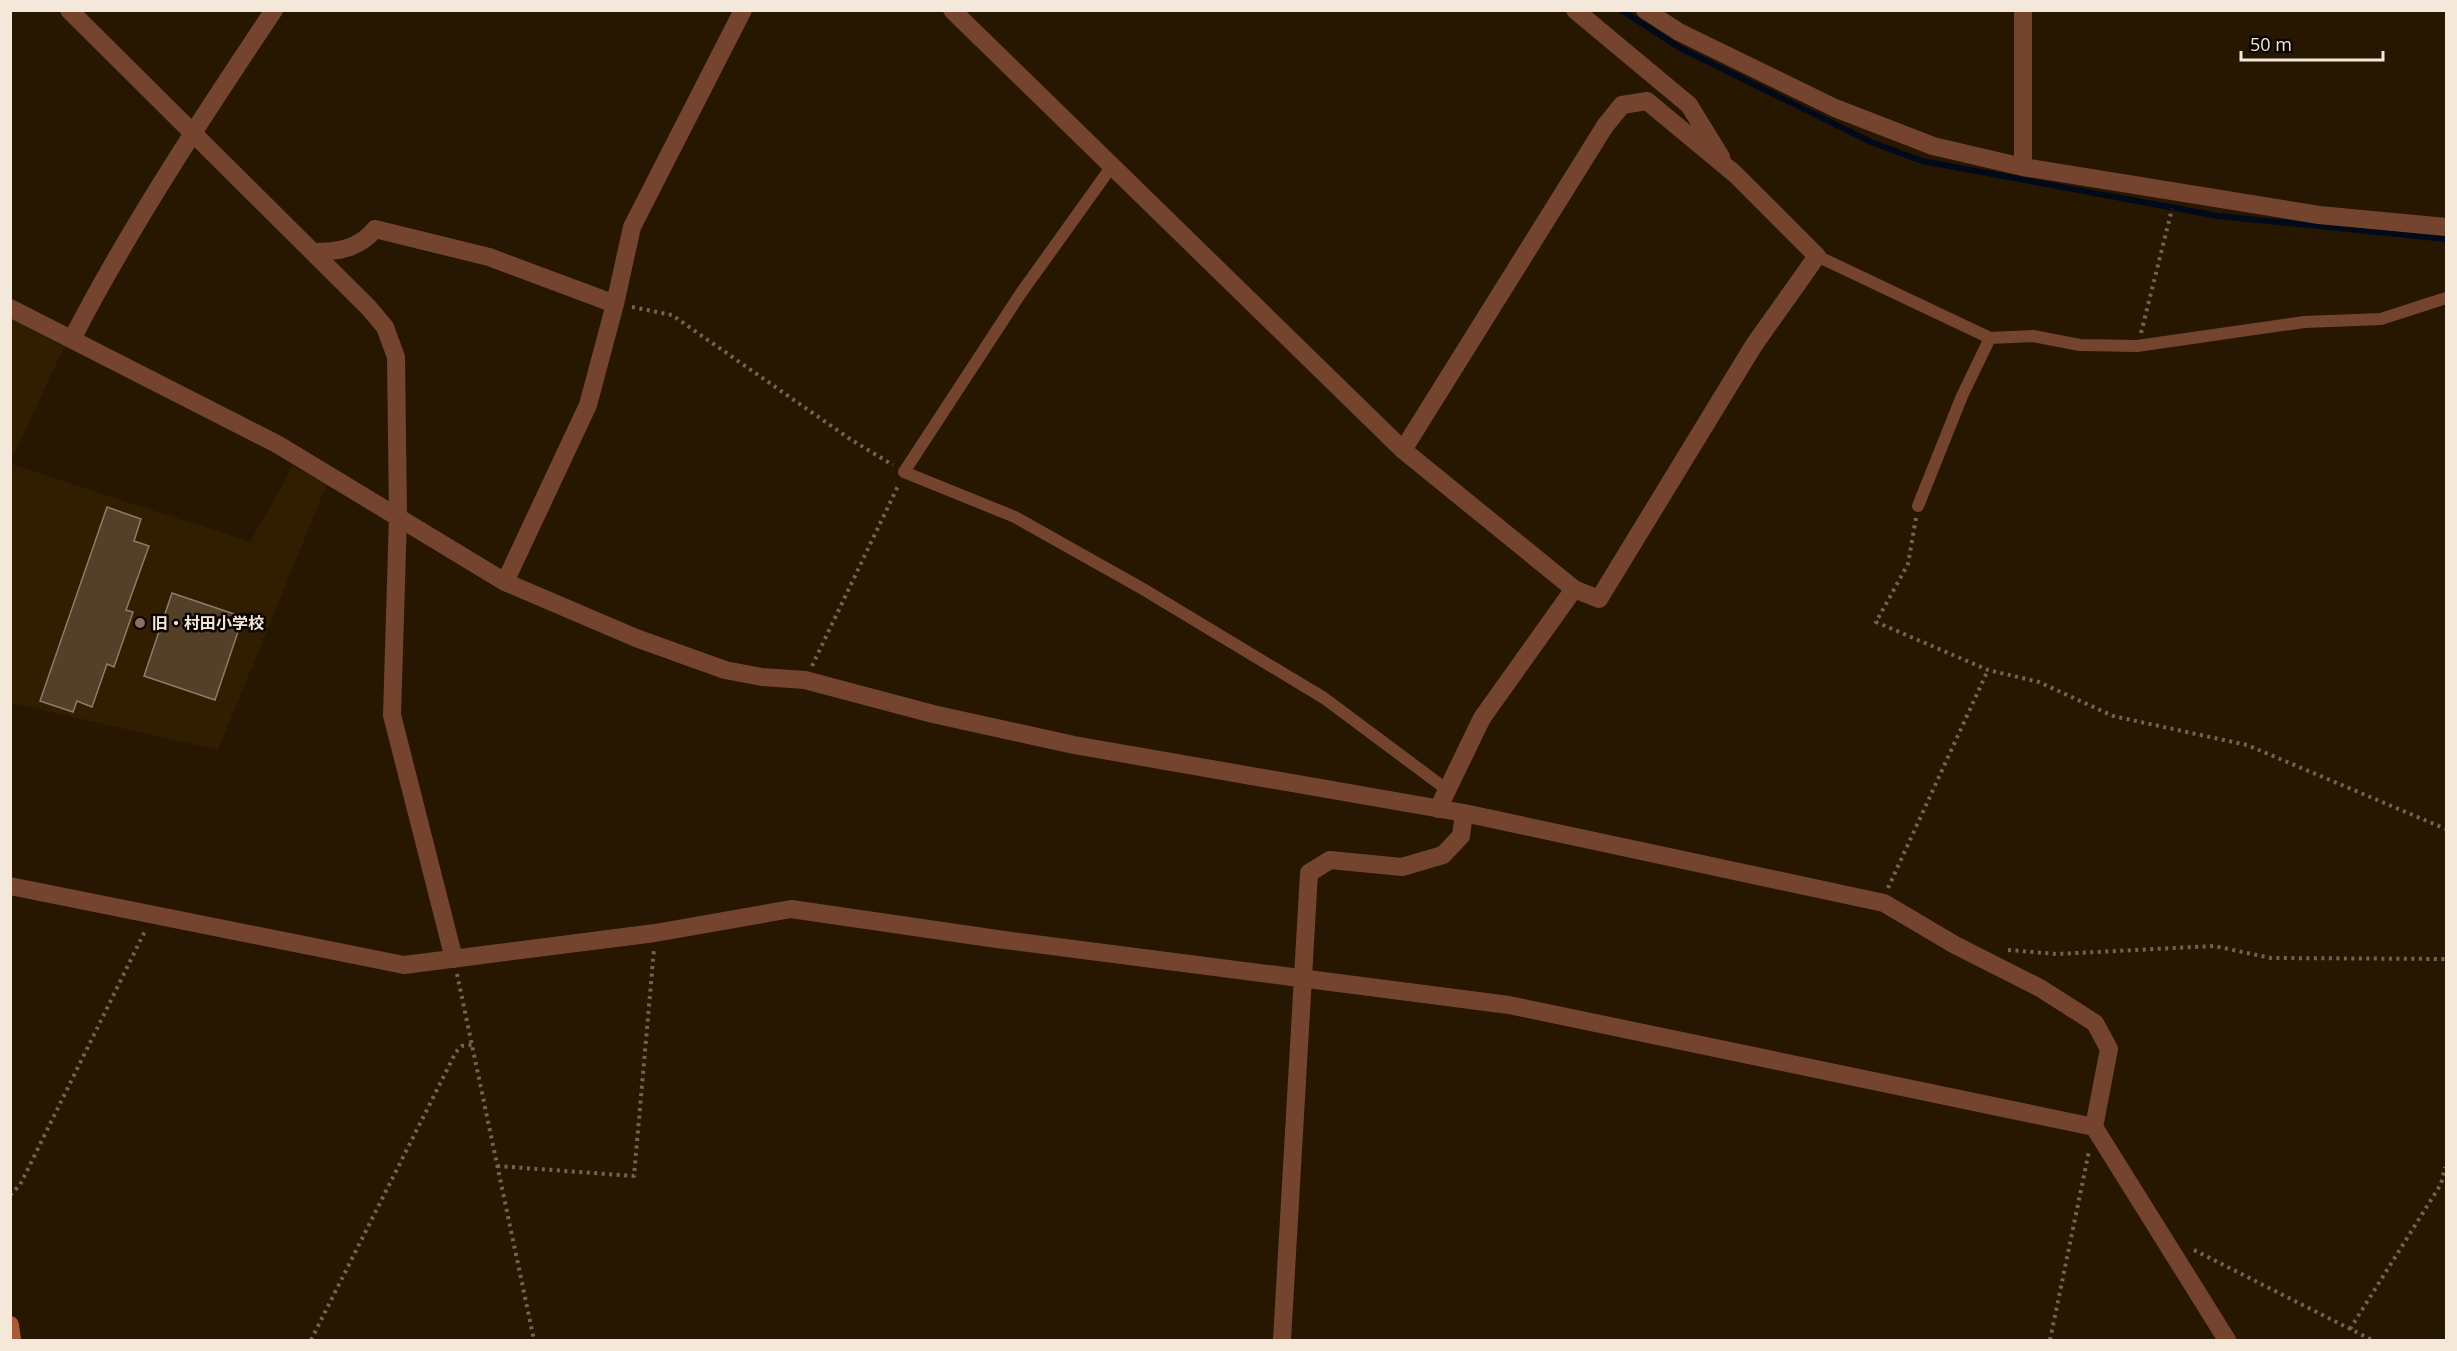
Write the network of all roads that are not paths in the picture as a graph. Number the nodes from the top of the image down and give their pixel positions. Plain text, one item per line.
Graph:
1 (69, 10) edge
2 (274, 10) edge
3 (743, 10) edge
4 (952, 10) edge
5 (1575, 10) edge
6 (1645, 10) edge
7 (2023, 10) edge
8 (193, 133) junction
9 (1112, 166) junction
10 (2023, 166) junction
11 (1728, 169) junction
12 (2446, 226) edge
13 (313, 252) junction
14 (1817, 256) junction
15 (2446, 298) edge
16 (615, 304) junction
17 (10, 308) edge
18 (1990, 338) junction
19 (72, 339) junction
20 (1403, 450) junction
21 (1918, 506) road end
22 (398, 516) junction
23 (505, 582) junction
24 (1574, 589) junction
25 (1446, 789) junction
26 (1438, 809) junction
27 (1464, 813) junction
28 (10, 886) edge
29 (454, 959) junction
30 (1302, 976) junction
31 (2094, 1127) junction
32 (10, 1325) edge
33 (12, 1341) edge
34 (1282, 1341) edge
35 (2228, 1341) edge

1 - 8 street
2 - 8 street
3 - 16 street
4 - 9 street
5 - 11 street
6 - 10 street
7 - 10 street
8 - 13 street
8 - 19 street
9 - 20 street
9 - 25 lane
10 - 12 street
11 - 14 street
11 - 20 street
13 - 16 street
13 - 22 street
14 - 18 lane
14 - 24 street
15 - 18 lane
16 - 23 street
17 - 19 street
18 - 21 lane
19 - 22 street
20 - 24 street
22 - 23 street
22 - 29 street
23 - 26 street
24 - 25 street
25 - 26 street
26 - 27 street
27 - 30 street
27 - 31 street
28 - 29 street
29 - 30 street
30 - 31 street
30 - 34 street
31 - 35 street
32 - 33 street

